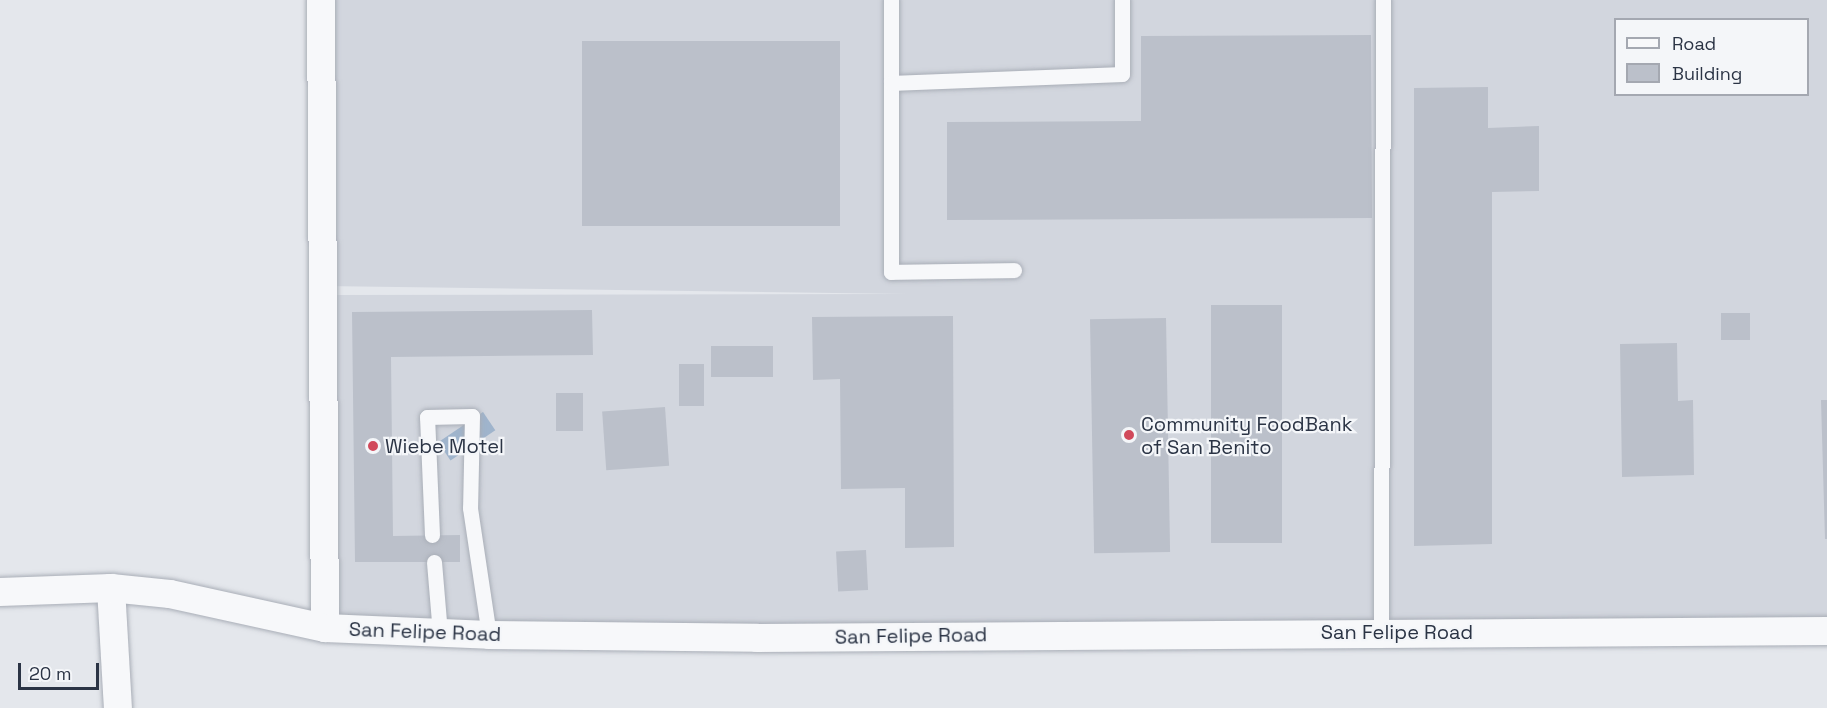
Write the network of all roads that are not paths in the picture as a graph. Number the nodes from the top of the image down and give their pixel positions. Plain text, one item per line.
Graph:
1 (321, 0) edge
2 (891, 0) edge
3 (1122, 0) edge
4 (1383, 0) edge
5 (891, 83) junction
6 (1014, 270) dead end
7 (432, 535) dead end
8 (434, 562) dead end
9 (111, 588) junction
10 (0, 592) edge
11 (325, 628) junction
12 (1827, 631) edge
13 (1381, 632) junction
14 (440, 634) junction
15 (489, 635) junction
16 (117, 708) edge

1 - 11 street
2 - 5 lane
3 - 5 lane
4 - 13 lane
5 - 6 lane
7 - 15 lane
8 - 14 lane
9 - 10 street, San Felipe Road
9 - 11 street, San Felipe Road
9 - 16 street
11 - 14 street, San Felipe Road
12 - 13 street, San Felipe Road
13 - 15 street, San Felipe Road
14 - 15 street, San Felipe Road

